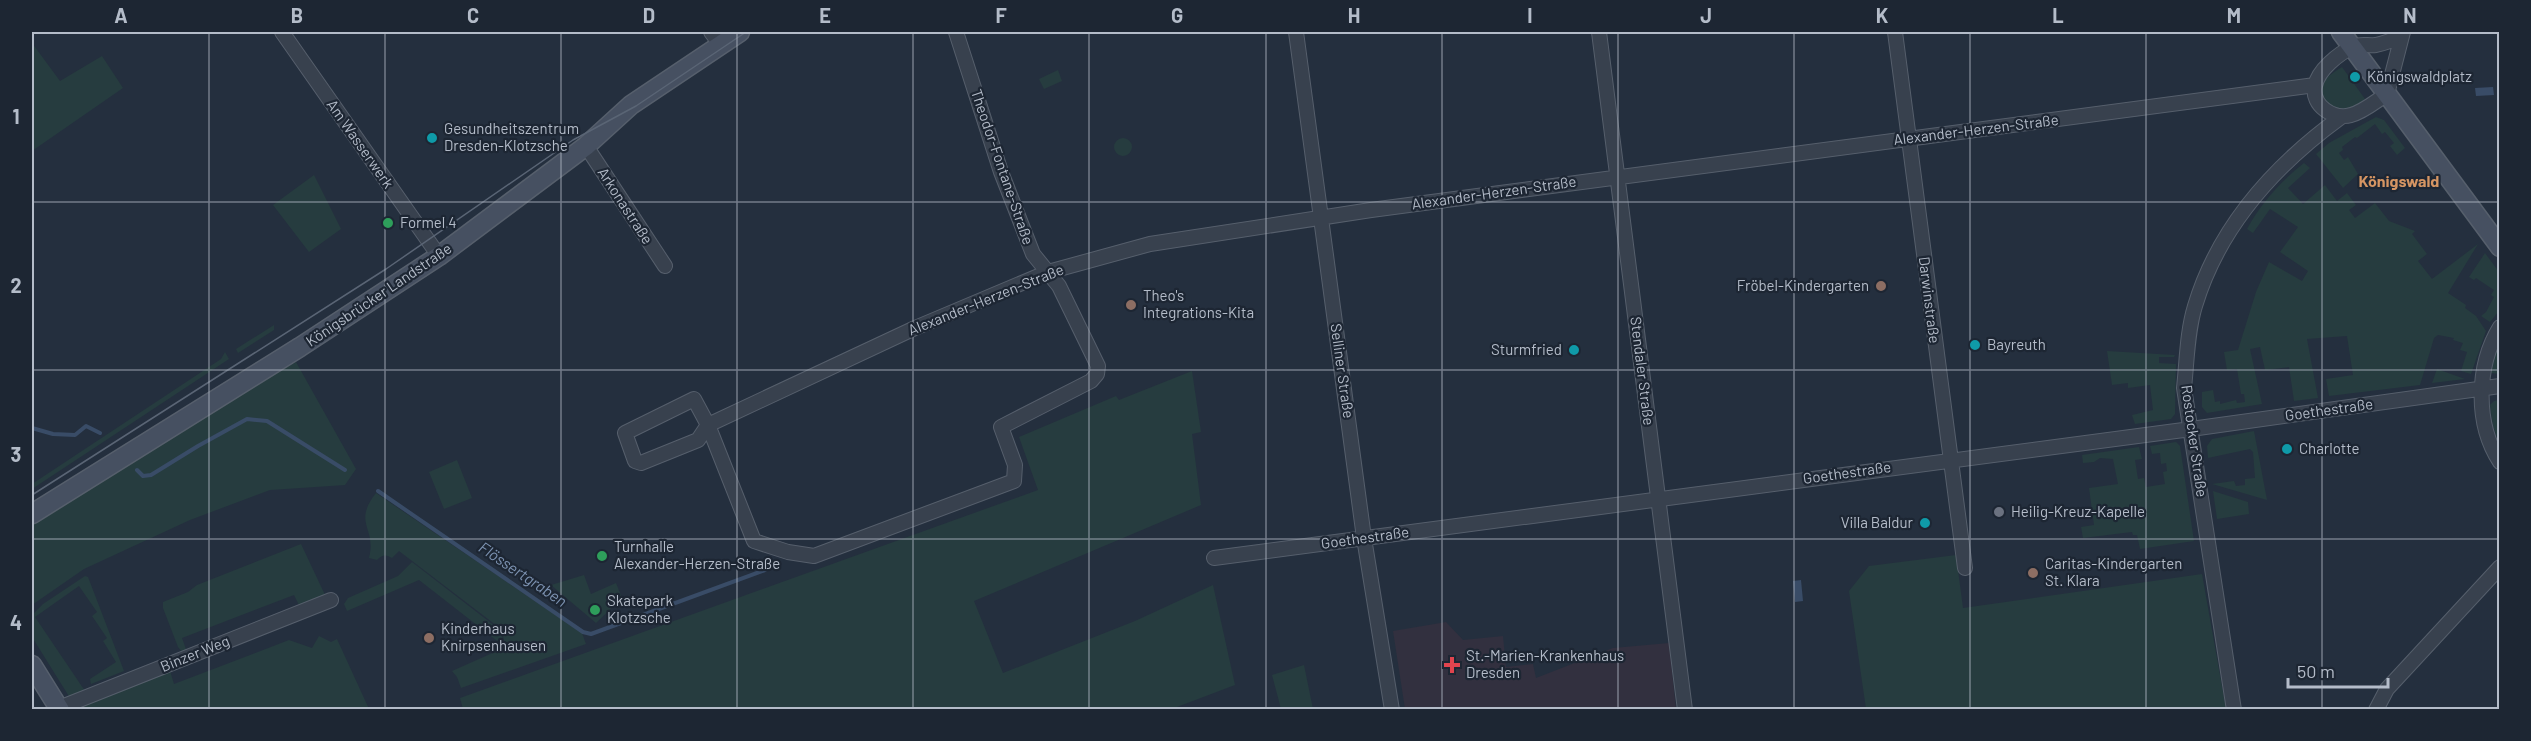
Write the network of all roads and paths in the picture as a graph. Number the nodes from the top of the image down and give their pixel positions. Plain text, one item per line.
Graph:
1 (283, 32) edge
2 (740, 32) edge
3 (956, 32) edge
4 (1296, 32) edge
5 (1599, 32) edge
6 (1895, 32) edge
7 (2341, 32) edge
8 (2403, 34) edge
9 (716, 38) edge
10 (2353, 47) junction
11 (2315, 85) junction
12 (2387, 94) junction
13 (2341, 117) junction
14 (1908, 138) junction
15 (586, 146) junction
16 (1618, 176) junction
17 (1321, 217) junction
18 (2499, 247) edge
19 (439, 256) junction
20 (665, 266) dead end
21 (1048, 272) junction
22 (2499, 327) edge
23 (2499, 386) edge
24 (2480, 389) junction
25 (708, 425) junction
26 (2191, 429) junction
27 (1950, 459) junction
28 (2499, 462) edge
29 (1658, 499) junction
30 (32, 514) edge
31 (1364, 538) junction
32 (814, 556) joint
33 (1214, 558) dead end
34 (2499, 567) edge
35 (1965, 568) dead end
36 (332, 600) dead end
37 (32, 664) edge
38 (59, 709) edge
39 (1392, 710) edge
40 (1685, 710) edge
41 (2234, 710) edge
42 (2376, 710) edge

1 - 19 street, Am Wasserwerk
2 - 9 main road, Königsbrücker Landstraße
3 - 21 street, Theodor-Fontane-Straße
4 - 17 street, Selliner Straße
5 - 16 street, Stendaler Straße
6 - 14 street, Darwinstraße
7 - 10 main road
8 - 10 street
8 - 12 street
9 - 15 main road, Königsbrücker Landstraße
10 - 11 street
10 - 12 main road
11 - 13 street
11 - 14 street, Alexander-Herzen-Straße
12 - 13 street
12 - 18 main road
13 - 26 street, Rostocker Straße
14 - 16 street, Alexander-Herzen-Straße
14 - 27 street, Darwinstraße
15 - 19 main road, Königsbrücker Landstraße
15 - 20 street, Arkonastraße
16 - 17 street, Alexander-Herzen-Straße
16 - 29 street, Stendaler Straße
17 - 21 street, Alexander-Herzen-Straße
17 - 31 street, Selliner Straße
19 - 30 main road, Königsbrücker Landstraße
21 - 25 street, Alexander-Herzen-Straße
21 - 32 street, Theodor-Fontane-Straße
22 - 24 street
23 - 24 street, Goethestraße
24 - 26 street, Goethestraße
24 - 28 street
25 - 25 street, Alexander-Herzen-Straße
25 - 32 street, Alexander-Herzen-Straße
26 - 27 street, Goethestraße
26 - 41 street, Rostocker Straße
27 - 29 street, Goethestraße
27 - 35 street, Darwinstraße
29 - 31 street, Goethestraße
29 - 40 street, Stendaler Straße
31 - 33 street, Goethestraße
31 - 39 street, Selliner Straße
34 - 42 street
36 - 38 street, Binzer Weg
37 - 38 main road

